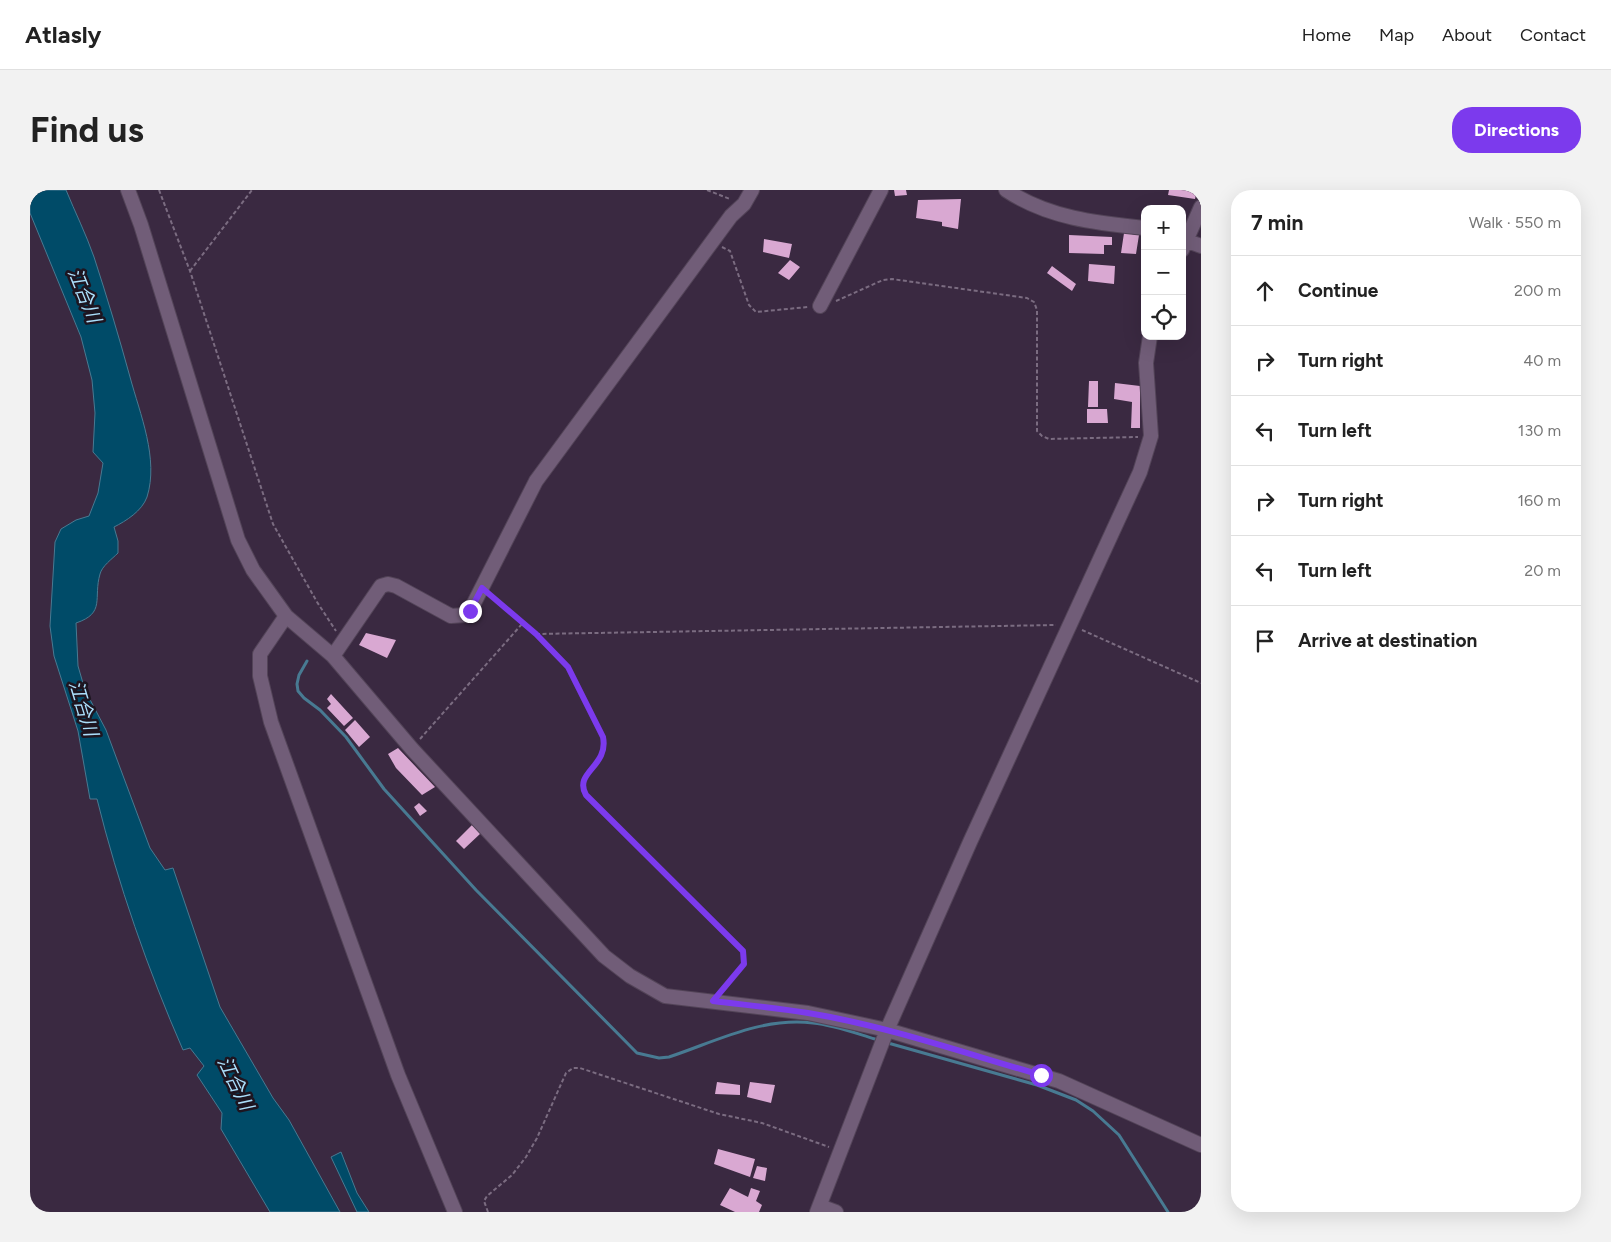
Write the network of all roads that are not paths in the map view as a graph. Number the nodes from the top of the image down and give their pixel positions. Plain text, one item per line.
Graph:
1 (128, 190) edge
2 (752, 190) edge
3 (881, 190) edge
4 (1011, 191) edge
5 (1201, 207) edge
6 (1141, 228) edge
7 (1186, 239) edge
8 (1186, 243) edge
9 (1201, 246) edge
10 (820, 306) road end
11 (1149, 340) edge
12 (286, 616) junction
13 (333, 656) junction
14 (887, 1030) junction
15 (1201, 1145) edge
16 (819, 1209) edge
17 (455, 1212) edge
18 (836, 1212) edge

1 - 12 street
2 - 13 street
3 - 10 street
4 - 6 street
5 - 7 street
8 - 9 street
11 - 14 street
12 - 13 street
12 - 17 street
13 - 14 street
14 - 15 street
14 - 16 street
16 - 18 street

